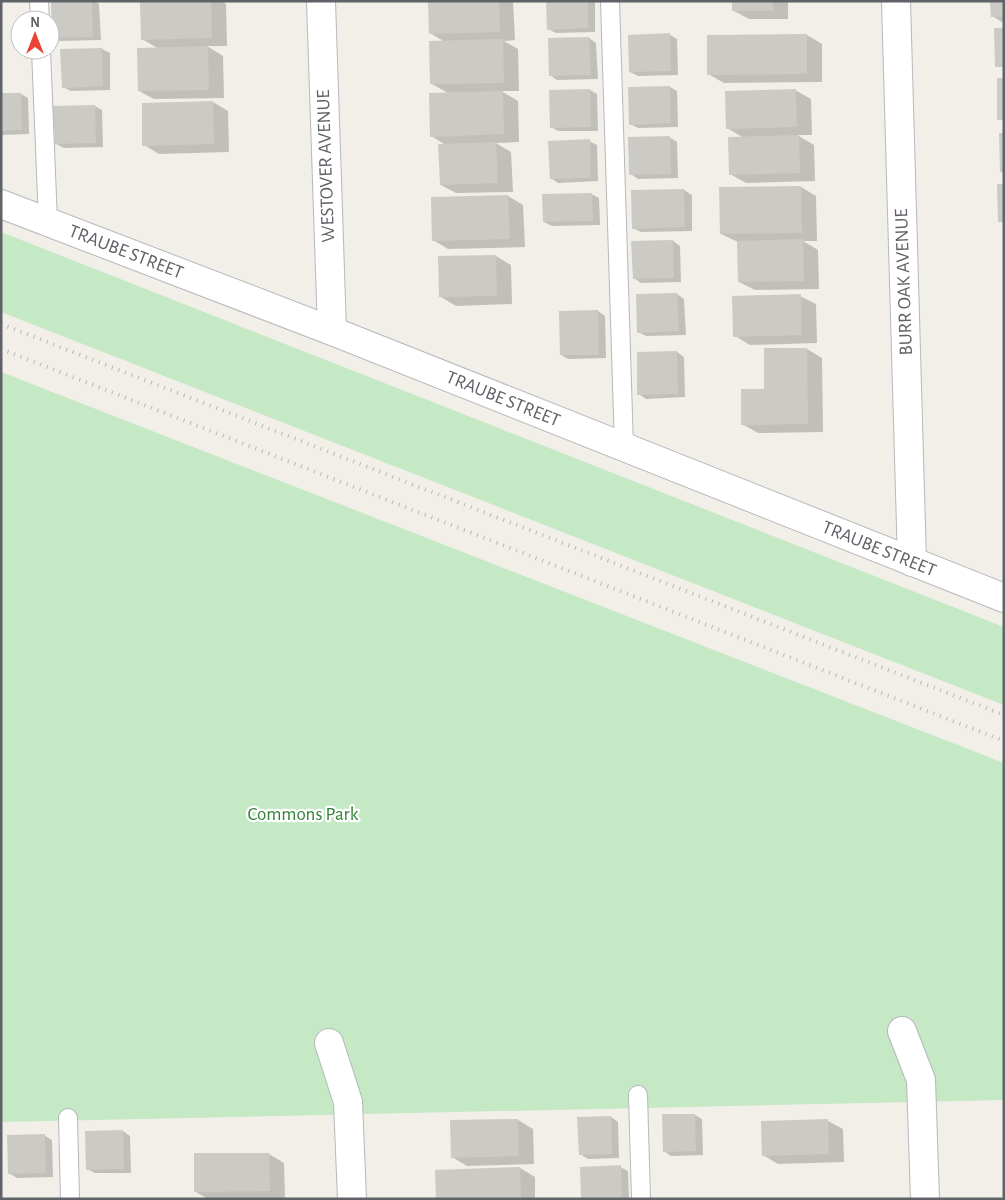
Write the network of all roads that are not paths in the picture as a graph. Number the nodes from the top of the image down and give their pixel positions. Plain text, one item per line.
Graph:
1 (322, 1) edge
2 (610, 1) edge
3 (896, 1) edge
4 (42, 60) edge
5 (1, 204) edge
6 (48, 222) junction
7 (332, 331) junction
8 (624, 448) junction
9 (912, 562) junction
10 (1004, 598) edge
11 (902, 1031) dead end
12 (329, 1043) dead end
13 (638, 1095) dead end
14 (68, 1118) dead end
15 (70, 1199) edge
16 (352, 1199) edge
17 (642, 1199) edge
18 (925, 1199) edge

1 - 7 street, WESTOVER AVENUE
2 - 8 lane
3 - 9 street, BURR OAK AVENUE
4 - 6 lane
5 - 6 street, TRAUBE STREET
6 - 7 street, TRAUBE STREET
7 - 8 street, TRAUBE STREET
8 - 9 street, TRAUBE STREET
9 - 10 street, TRAUBE STREET
11 - 18 street
12 - 16 street
13 - 17 lane
14 - 15 lane

